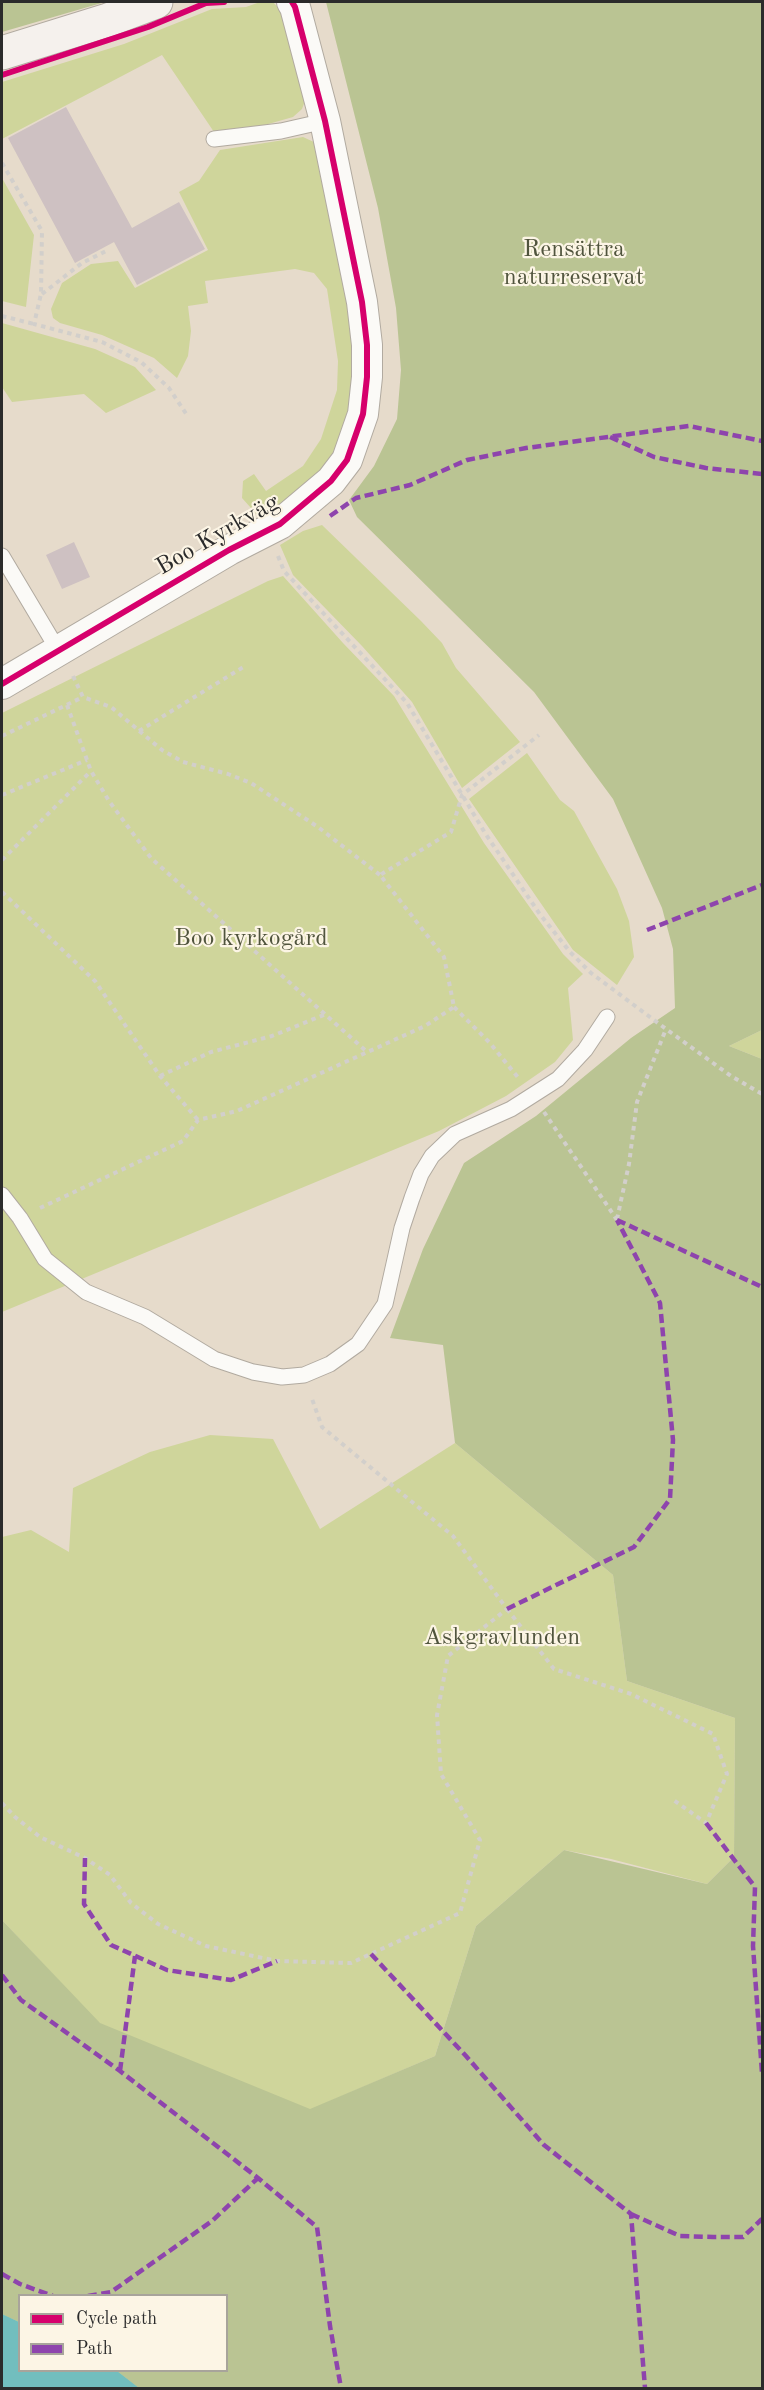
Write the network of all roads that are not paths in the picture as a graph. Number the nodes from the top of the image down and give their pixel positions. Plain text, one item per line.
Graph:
1 (156, 2) edge
2 (292, 2) edge
3 (2, 53) edge
4 (325, 121) junction
5 (214, 139) dead end
6 (2, 556) edge
7 (58, 650) junction
8 (2, 684) edge
9 (607, 1017) dead end
10 (2, 1196) edge

1 - 3 main road
2 - 4 street, Boo Kyrkväg
4 - 5 lane
4 - 7 street, Boo Kyrkväg
6 - 7 lane
7 - 8 street, Boo Kyrkväg
9 - 10 lane

